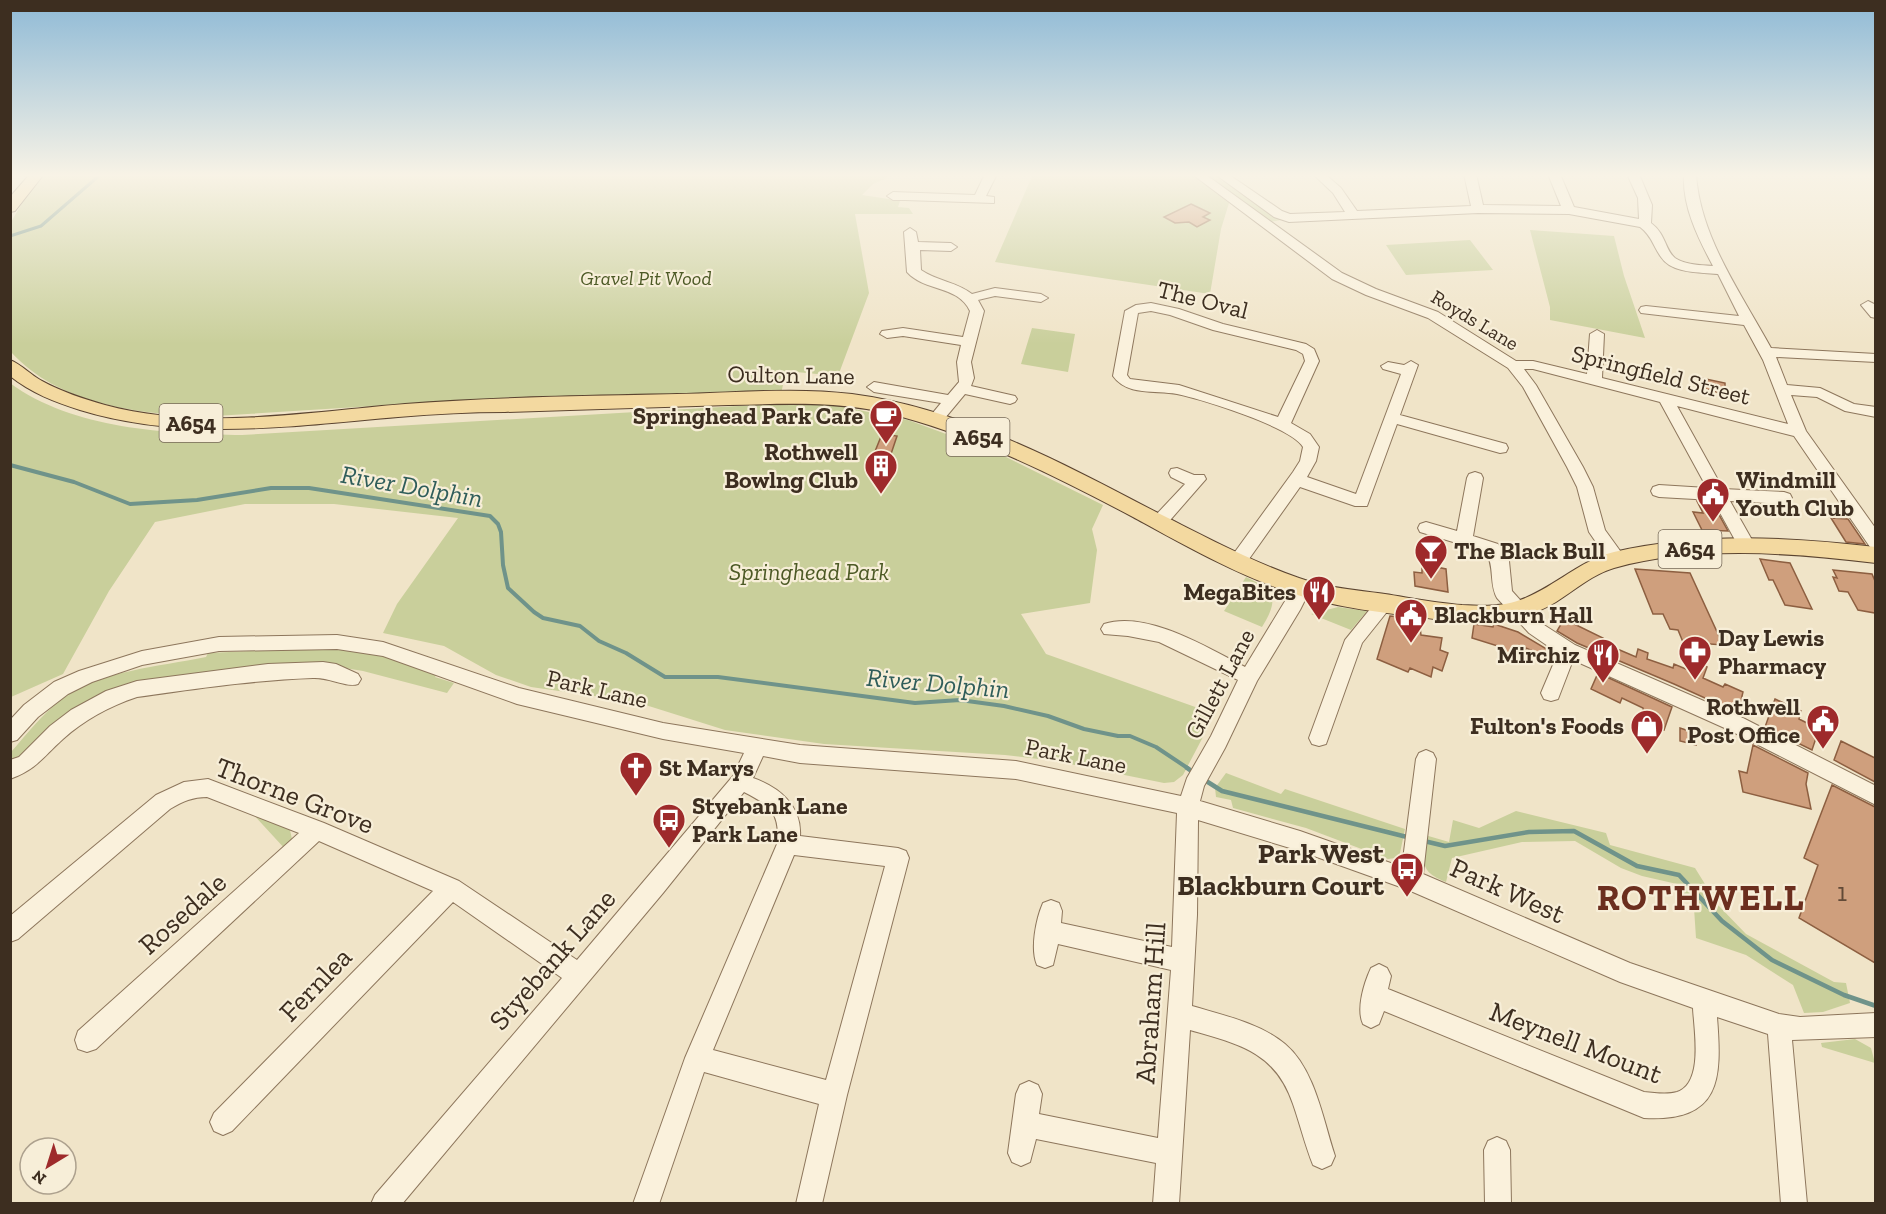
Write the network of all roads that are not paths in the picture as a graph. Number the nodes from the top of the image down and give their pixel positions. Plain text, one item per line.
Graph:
1 (1275, 231) edge
2 (1653, 231) edge
3 (1701, 231) edge
4 (955, 248) dead end
5 (1722, 271) junction
6 (971, 298) junction
7 (1041, 298) dead end
8 (1646, 310) dead end
9 (1749, 321) junction
10 (887, 334) dead end
11 (1597, 334) dead end
12 (970, 342) junction
13 (1766, 352) junction
14 (1875, 358) edge
15 (10, 365) edge
16 (1513, 365) junction
17 (1388, 366) dead end
18 (1594, 381) junction
19 (874, 387) dead end
20 (962, 389) junction
21 (1781, 389) junction
22 (1666, 399) junction
23 (951, 400) junction
24 (1010, 401) dead end
25 (1875, 412) edge
26 (1393, 418) junction
27 (935, 420) junction
28 (1282, 426) junction
29 (1799, 432) junction
30 (1500, 448) dead end
31 (1177, 473) dead end
32 (1475, 478) dead end
33 (1296, 479) junction
34 (1659, 491) dead end
35 (1719, 494) junction
36 (1784, 498) dead end
37 (1159, 522) junction
38 (1426, 528) dead end
39 (1464, 538) junction
40 (1875, 543) edge
41 (1747, 547) junction
42 (1875, 555) edge
43 (1617, 559) junction
44 (1238, 561) junction
45 (1302, 588) junction
46 (1385, 603) junction
47 (1517, 610) junction
48 (1109, 629) dead end
49 (1568, 650) junction
50 (1249, 677) junction
51 (351, 679) dead end
52 (1551, 693) dead end
53 (10, 708) edge
54 (31, 711) junction
55 (10, 734) edge
56 (1319, 738) dead end
57 (756, 748) junction
58 (1426, 759) dead end
59 (10, 770) edge
60 (740, 782) junction
61 (1191, 796) junction
62 (1875, 796) edge
63 (316, 830) junction
64 (788, 844) junction
65 (1411, 880) junction
66 (451, 888) junction
67 (10, 931) edge
68 (1045, 957) dead end
69 (1183, 961) junction
70 (578, 975) junction
71 (1375, 996) dead end
72 (1704, 1000) junction
73 (1179, 1014) junction
74 (1875, 1025) edge
75 (1779, 1026) junction
76 (87, 1040) dead end
77 (697, 1058) junction
78 (834, 1095) junction
79 (1029, 1095) dead end
80 (223, 1122) dead end
81 (1026, 1124) junction
82 (1497, 1150) dead end
83 (1169, 1152) junction
84 (1021, 1153) dead end
85 (1322, 1156) dead end
86 (384, 1203) edge
87 (646, 1203) edge
88 (809, 1203) edge
89 (1166, 1203) edge
90 (1498, 1203) edge
91 (1794, 1203) edge

1 - 16 street, Royds Lane
2 - 5 street
3 - 5 street
4 - 6 street
5 - 9 street
6 - 7 street
6 - 12 street
8 - 9 street
9 - 13 street
10 - 12 street
11 - 18 street
12 - 20 street
13 - 14 street
13 - 21 street
15 - 27 main road, Oulton Lane / A654
16 - 18 street, Springfield Street
16 - 43 street, Royds Lane
17 - 26 street
18 - 22 street, Springfield Street
19 - 23 street
20 - 23 street
20 - 24 street
21 - 25 street
21 - 29 street
22 - 29 street, Springfield Street
22 - 35 street
23 - 27 street
26 - 30 street
26 - 33 street
27 - 37 main road, Oulton Lane / A654
28 - 28 street, The Oval
28 - 33 street, The Oval
29 - 40 street
31 - 37 street
32 - 39 street
33 - 44 street, The Oval
34 - 35 street
35 - 36 street
35 - 41 street
37 - 44 main road, Oulton Lane / A654
38 - 39 street
39 - 47 street
41 - 42 main road, A654
41 - 43 main road, A654
43 - 47 main road, A654
44 - 45 main road, Oulton Lane / A654
45 - 46 main road, A654
45 - 50 street, Gillett Lane
46 - 47 main road, A654
46 - 56 street
47 - 49 street
48 - 50 street
49 - 52 street
49 - 62 street
50 - 61 street, Gillett Lane
51 - 59 street
53 - 54 street
54 - 55 street, Park Lane
54 - 57 street, Park Lane
57 - 60 street, Styebank Lane
57 - 61 street, Park Lane
58 - 65 street
60 - 64 street
60 - 70 street, Styebank Lane
61 - 65 street, Park West
61 - 69 street, Abraham Hill
63 - 66 street, Thorne Grove
63 - 67 street, Thorne Grove
63 - 76 street, Rosedale
64 - 77 street
64 - 78 street
65 - 72 street, Park West
66 - 70 street, Thorne Grove
66 - 80 street, Fernlea
68 - 69 street
69 - 73 street, Abraham Hill
70 - 86 street, Styebank Lane
71 - 72 street, Meynell Mount
72 - 75 street, Park West
73 - 83 street, Abraham Hill
73 - 85 street
74 - 75 street, Park West
75 - 91 street
77 - 78 street
77 - 87 street
78 - 88 street
79 - 81 street
81 - 83 street
81 - 84 street
82 - 90 street
83 - 89 street, Abraham Hill

